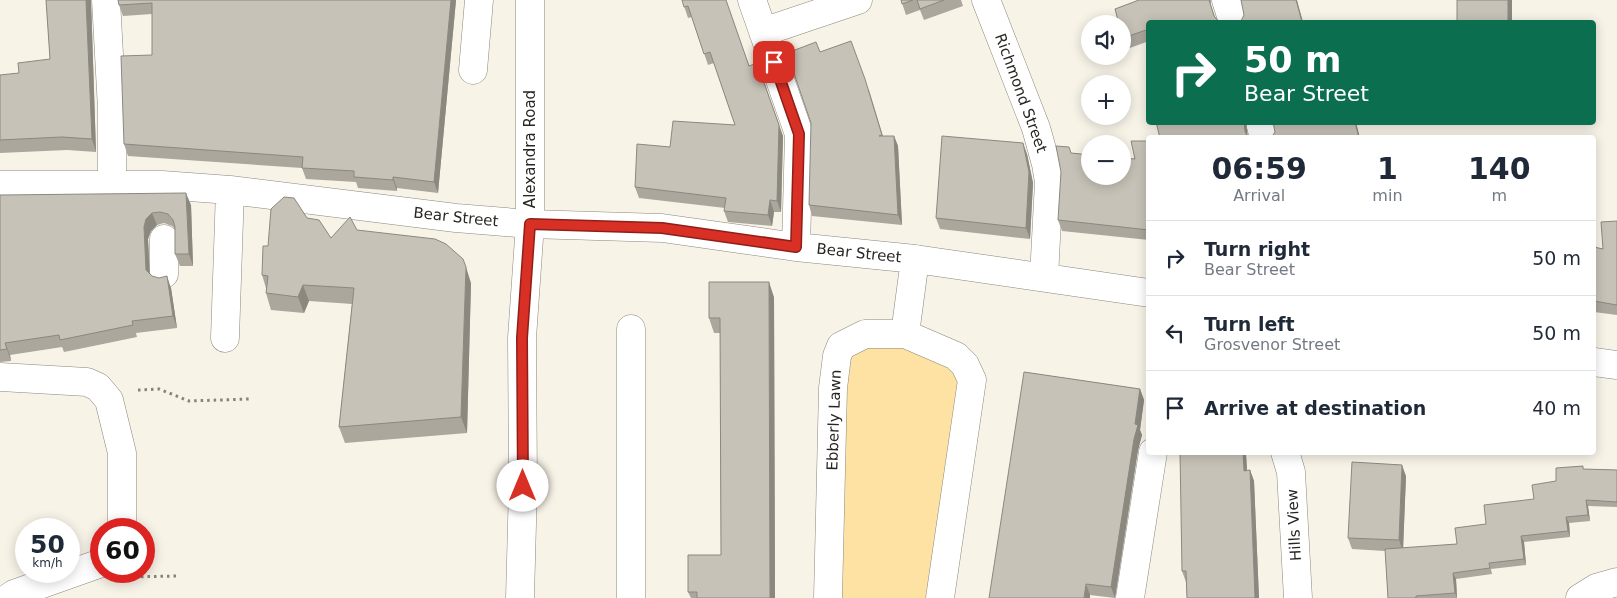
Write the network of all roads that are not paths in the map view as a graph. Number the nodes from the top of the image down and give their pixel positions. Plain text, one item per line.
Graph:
1 (106, 0) edge
2 (479, 0) edge
3 (530, 0) edge
4 (752, 0) edge
5 (858, 0) edge
6 (986, 0) edge
7 (1226, 0) edge
8 (1232, 20) edge
9 (763, 32) junction
10 (473, 70) dead end
11 (112, 184) junction
12 (0, 185) edge
13 (230, 190) junction
14 (530, 224) junction
15 (164, 239) dead end
16 (796, 247) junction
17 (914, 259) junction
18 (164, 274) dead end
19 (1044, 277) junction
20 (1146, 293) edge
21 (631, 329) dead end
22 (905, 334) junction
23 (225, 338) dead end
24 (1596, 362) edge
25 (1617, 365) edge
26 (0, 377) edge
27 (1153, 455) edge
28 (1286, 455) edge
29 (122, 518) edge
30 (90, 575) edge
31 (1617, 582) edge
32 (8, 598) edge
33 (520, 598) edge
34 (631, 598) edge
35 (828, 598) edge
36 (940, 598) edge
37 (1130, 598) edge
38 (1298, 598) edge
39 (1580, 598) edge

1 - 11 street
2 - 10 street
3 - 14 street, Alexandra Road
4 - 9 street
5 - 9 street
6 - 19 street, Richmond Street
7 - 8 street
9 - 16 street
11 - 12 street, Bear Street
11 - 13 street, Bear Street
13 - 14 street, Bear Street
13 - 23 street
14 - 16 street, Bear Street
14 - 33 street, Alexandra Road
15 - 18 street
16 - 17 street, Bear Street
17 - 19 street, Bear Street
17 - 22 street
19 - 20 street, Bear Street
21 - 34 street
22 - 35 street, Ebberly Lawn
22 - 36 street, Ebberly Lawn
24 - 25 street
26 - 29 street
27 - 37 street
28 - 38 street, Hills View
30 - 32 street
31 - 39 street

